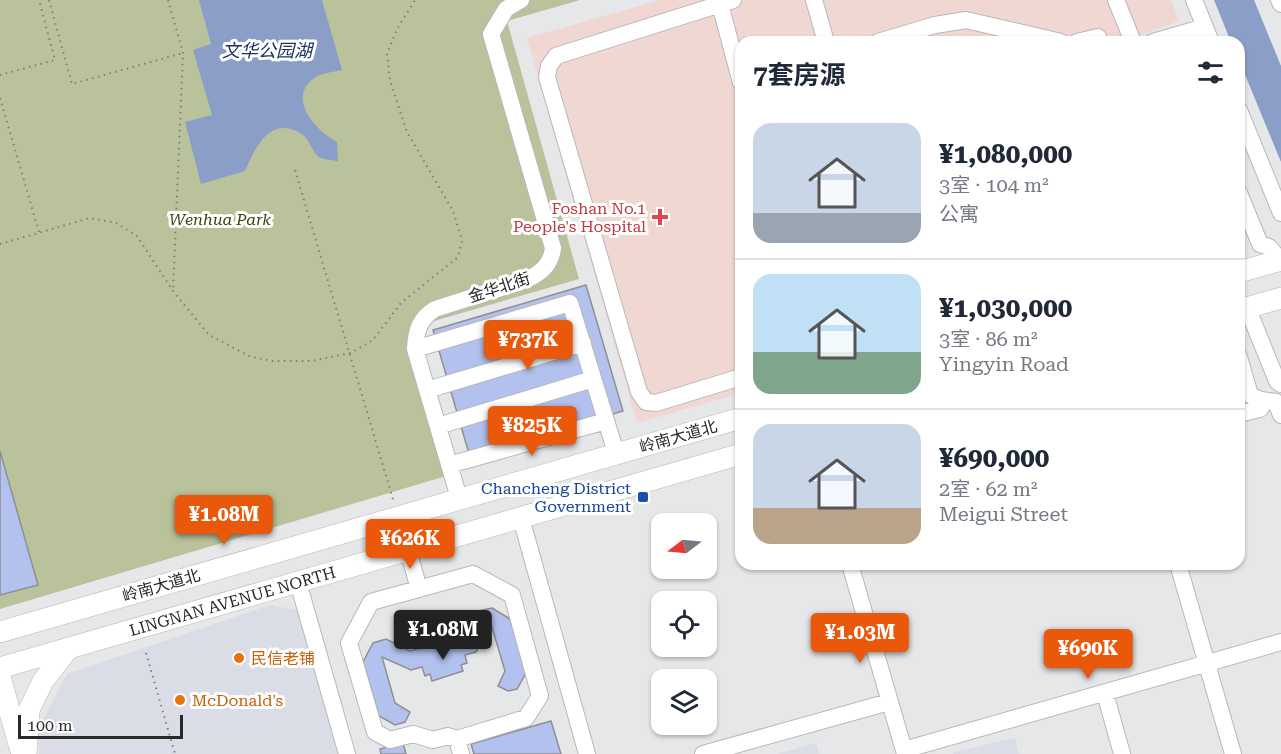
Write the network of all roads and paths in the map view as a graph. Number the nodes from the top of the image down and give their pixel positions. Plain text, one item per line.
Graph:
1 (39, 0) edge
2 (49, 0) edge
3 (168, 0) edge
4 (415, 0) edge
5 (521, 0) edge
6 (814, 0) edge
7 (1116, 0) edge
8 (1194, 0) edge
9 (1279, 0) edge
10 (726, 2) edge
11 (1281, 4) edge
12 (1208, 34) edge
13 (824, 36) edge
14 (898, 36) edge
15 (1035, 36) edge
16 (1131, 36) edge
17 (735, 51) edge
18 (183, 53) junction
19 (0, 75) edge
20 (0, 98) edge
21 (1245, 127) edge
22 (295, 170) dead end
23 (1245, 208) edge
24 (1281, 213) edge
25 (39, 232) junction
26 (0, 244) edge
27 (1281, 260) edge
28 (1245, 270) edge
29 (173, 291) junction
30 (1281, 298) edge
31 (1245, 308) edge
32 (1245, 313) edge
33 (583, 344) junction
34 (415, 349) junction
35 (351, 353) junction
36 (1245, 376) edge
37 (593, 379) junction
38 (735, 379) edge
39 (1281, 384) edge
40 (427, 390) junction
41 (1276, 402) edge
42 (1245, 413) edge
43 (735, 420) edge
44 (606, 421) junction
45 (438, 426) junction
46 (616, 453) junction
47 (735, 456) edge
48 (449, 465) junction
49 (459, 498) junction
50 (398, 515) junction
51 (520, 518) junction
52 (408, 550) junction
53 (852, 570) edge
54 (1180, 570) edge
55 (298, 582) junction
56 (419, 589) junction
57 (0, 632) edge
58 (1281, 642) edge
59 (68, 649) junction
60 (146, 653) dead end
61 (1207, 665) junction
62 (0, 668) edge
63 (0, 677) edge
64 (1105, 693) junction
65 (889, 702) junction
66 (4, 703) edge
67 (459, 746) edge
68 (904, 752) edge
69 (24, 754) edge
70 (175, 754) edge
71 (347, 754) edge
72 (587, 754) edge
73 (703, 754) edge
74 (1122, 754) edge
75 (1233, 754) edge

1 - 19 path
2 - 18 path
3 - 18 path
4 - 35 path
5 - 34 street, 金华北街
6 - 13 street
7 - 16 street
8 - 12 street
9 - 11 street
10 - 17 street
10 - 38 street
14 - 15 street
18 - 29 path
20 - 25 path
21 - 24 street
22 - 35 path
23 - 27 street
25 - 26 path
25 - 29 path
27 - 28 main road
29 - 35 path
30 - 31 main road
32 - 39 street
33 - 34 street
33 - 37 street
33 - 40 street
34 - 40 street
35 - 50 path
36 - 41 street
37 - 44 street
37 - 45 street
40 - 45 street
41 - 42 street
43 - 46 main road, 岭南大道北
44 - 46 street
44 - 48 street
45 - 48 street
46 - 49 main road, 岭南大道北
47 - 51 main road, LINGNAN AVENUE NORTH
48 - 49 street
49 - 50 main road, 岭南大道北
50 - 57 main road, 岭南大道北
51 - 52 main road, LINGNAN AVENUE NORTH
51 - 72 street
52 - 55 main road, LINGNAN AVENUE NORTH
52 - 56 street
53 - 65 street
54 - 61 street
55 - 59 main road, LINGNAN AVENUE NORTH
55 - 71 street
56 - 67 street
56 - 67 street
58 - 61 street
59 - 62 main road, LINGNAN AVENUE NORTH
59 - 69 main road
60 - 70 path
61 - 64 street
61 - 75 street
63 - 66 main road
64 - 68 street
64 - 74 street
65 - 68 street
65 - 73 street
66 - 69 main road

